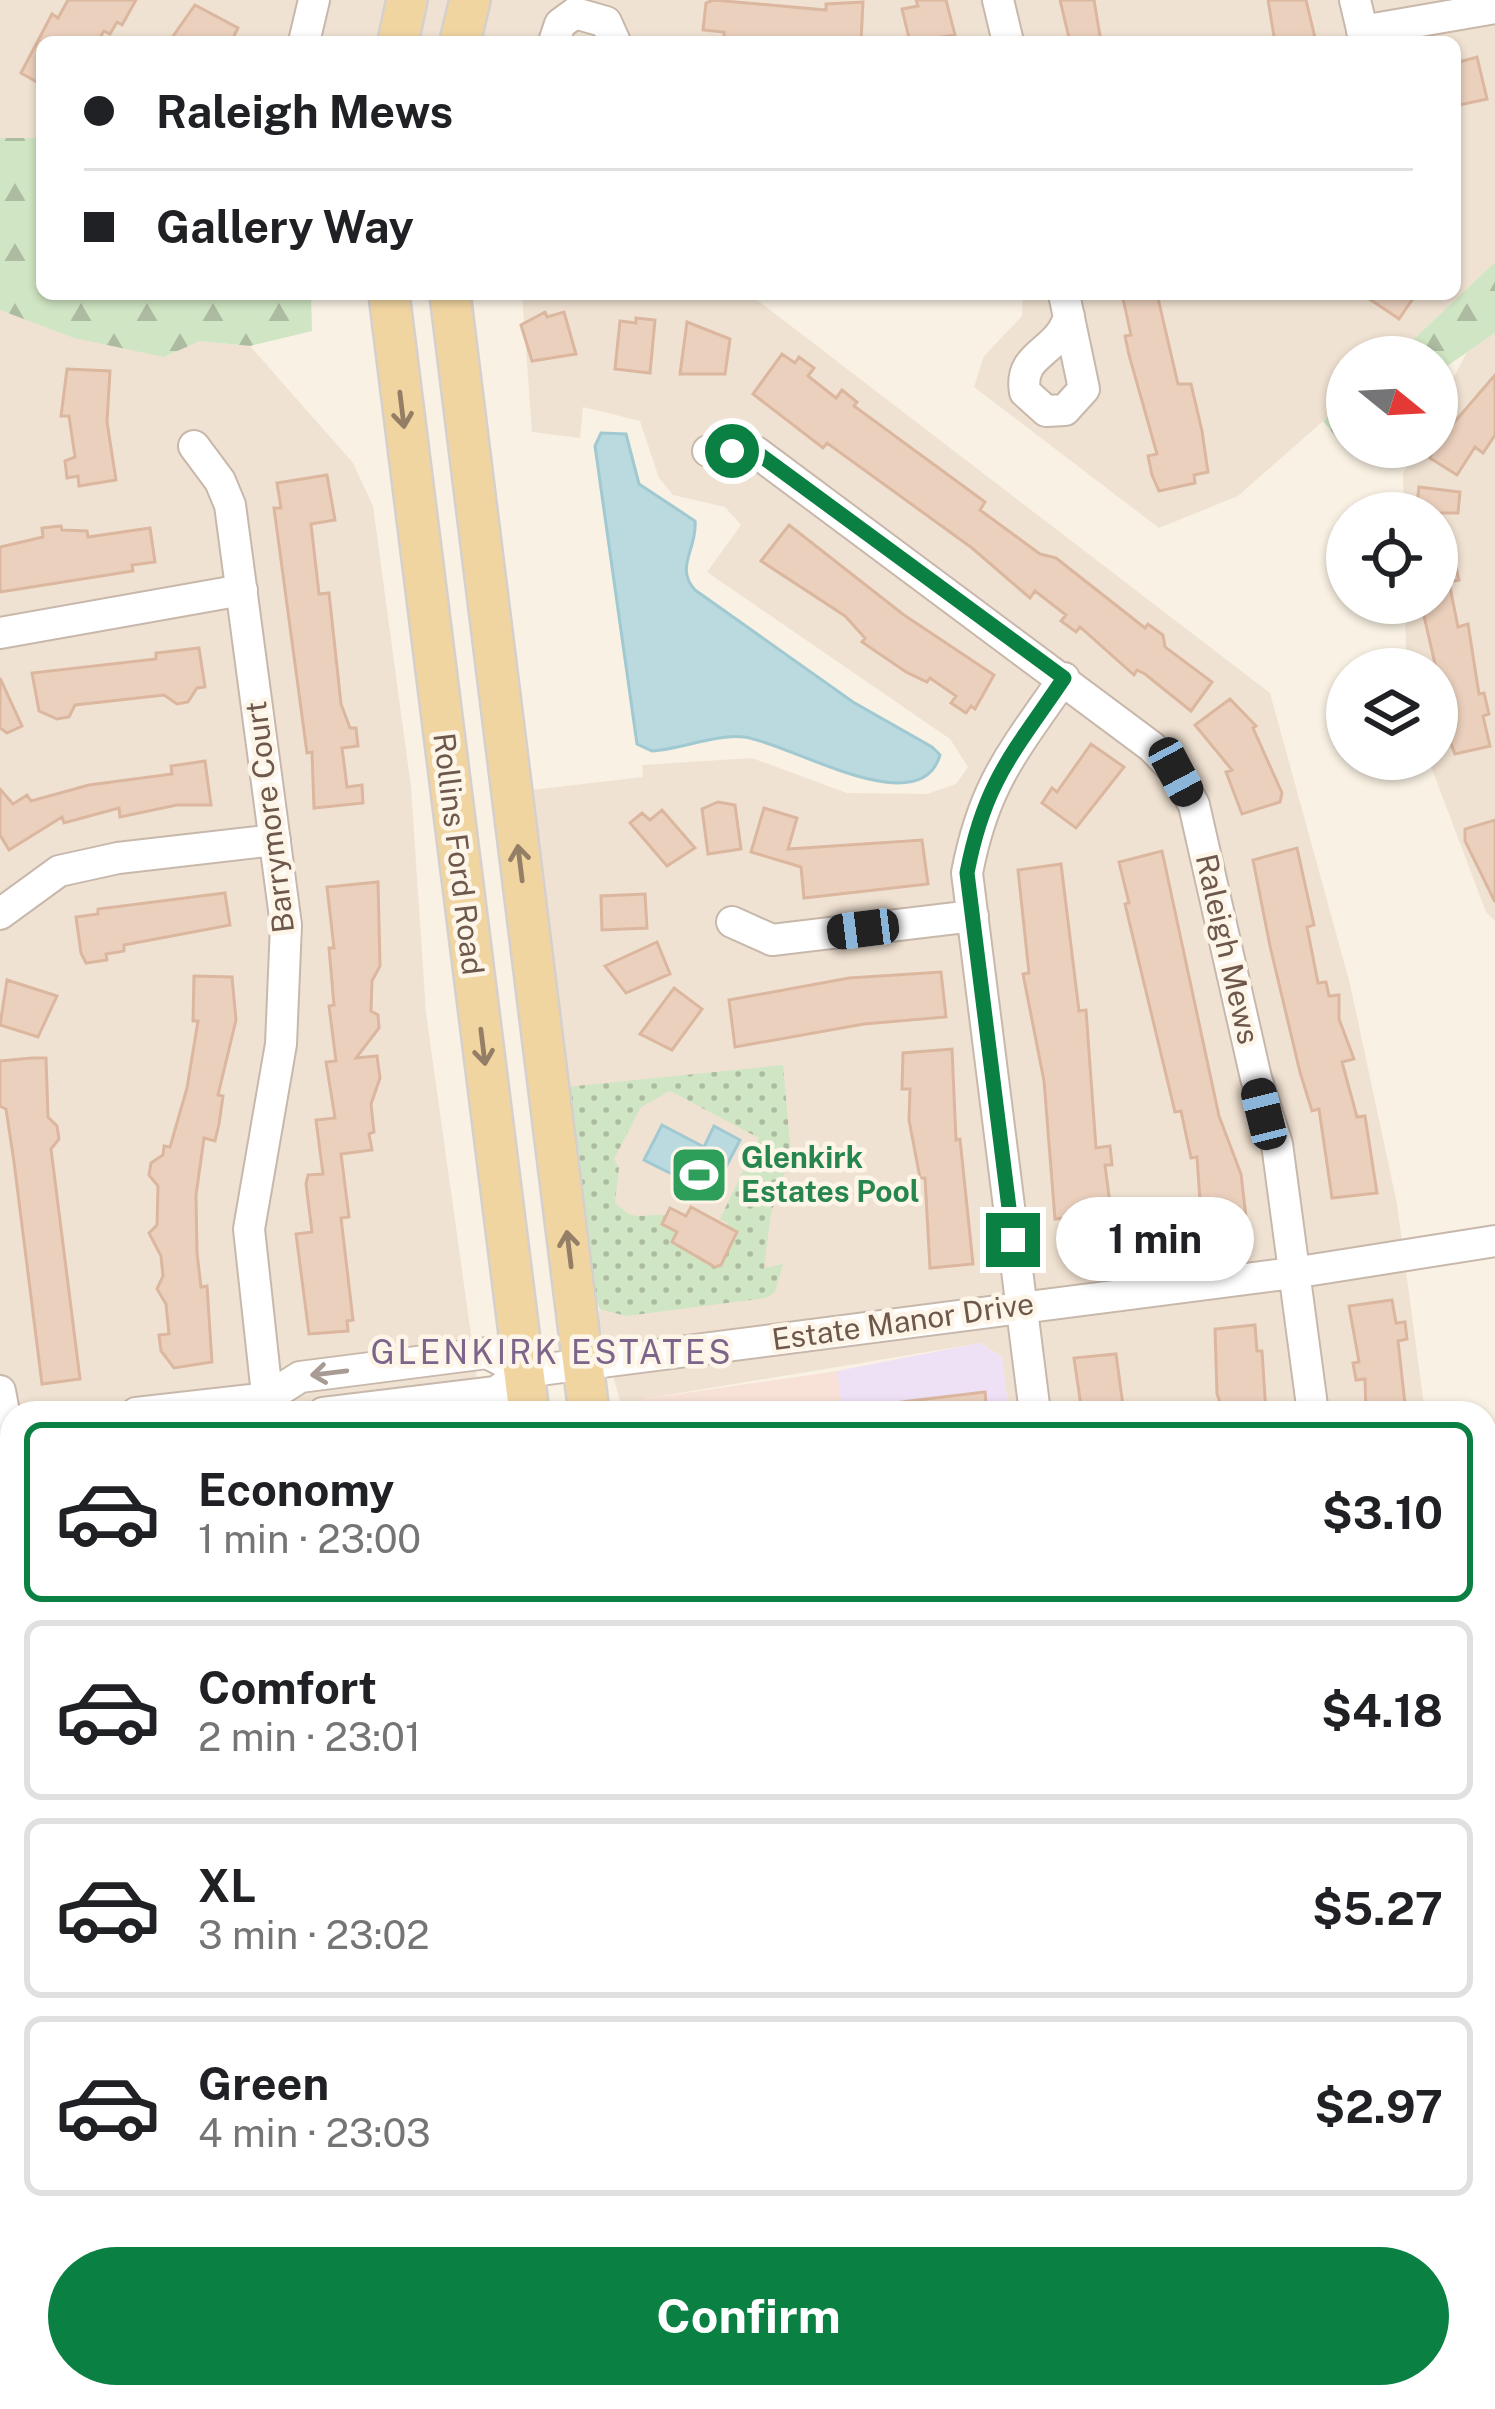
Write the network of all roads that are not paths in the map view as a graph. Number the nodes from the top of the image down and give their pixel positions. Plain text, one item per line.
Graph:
1 (314, 0) edge
2 (407, 0) edge
3 (470, 0) edge
4 (998, 0) edge
5 (1495, 8) edge
6 (1360, 24) edge
7 (305, 36) edge
8 (399, 36) edge
9 (461, 36) edge
10 (556, 36) edge
11 (612, 36) edge
12 (1007, 36) edge
13 (390, 300) edge
14 (450, 300) edge
15 (194, 446) dead end
16 (707, 451) dead end
17 (242, 590) junction
18 (0, 633) edge
19 (1064, 678) junction
20 (275, 840) junction
21 (0, 914) edge
22 (973, 916) junction
23 (733, 922) dead end
24 (1495, 1241) edge
25 (1293, 1273) junction
26 (1022, 1306) junction
27 (584, 1366) junction
28 (524, 1372) junction
29 (268, 1401) edge
30 (272, 1401) edge
31 (421, 1401) edge
32 (528, 1401) edge
33 (588, 1401) edge
34 (1034, 1401) edge
35 (1311, 1401) edge

1 - 7 street
2 - 8 main road
3 - 9 main road
4 - 12 street
5 - 6 street
10 - 11 street
13 -> 28 main road, Rollins Ford Road
27 -> 14 main road, Rollins Ford Road
15 - 17 street, Barrymore Court
16 - 19 street, Raleigh Mews
17 - 18 street
17 - 20 street, Barrymore Court
19 - 22 street
19 - 25 street, Raleigh Mews
20 - 21 street
20 - 29 street, Barrymore Court
22 - 23 street
22 - 26 street
24 - 25 street, Estate Manor Drive
25 - 26 street, Estate Manor Drive
25 - 35 street, Raleigh Mews
26 - 27 street, Estate Manor Drive
26 - 34 street
27 - 28 street, Estate Manor Drive
27 - 33 main road, Rollins Ford Road
28 -> 30 street, Estate Manor Drive
28 - 31 street, Estate Manor Drive
28 - 32 main road, Rollins Ford Road

